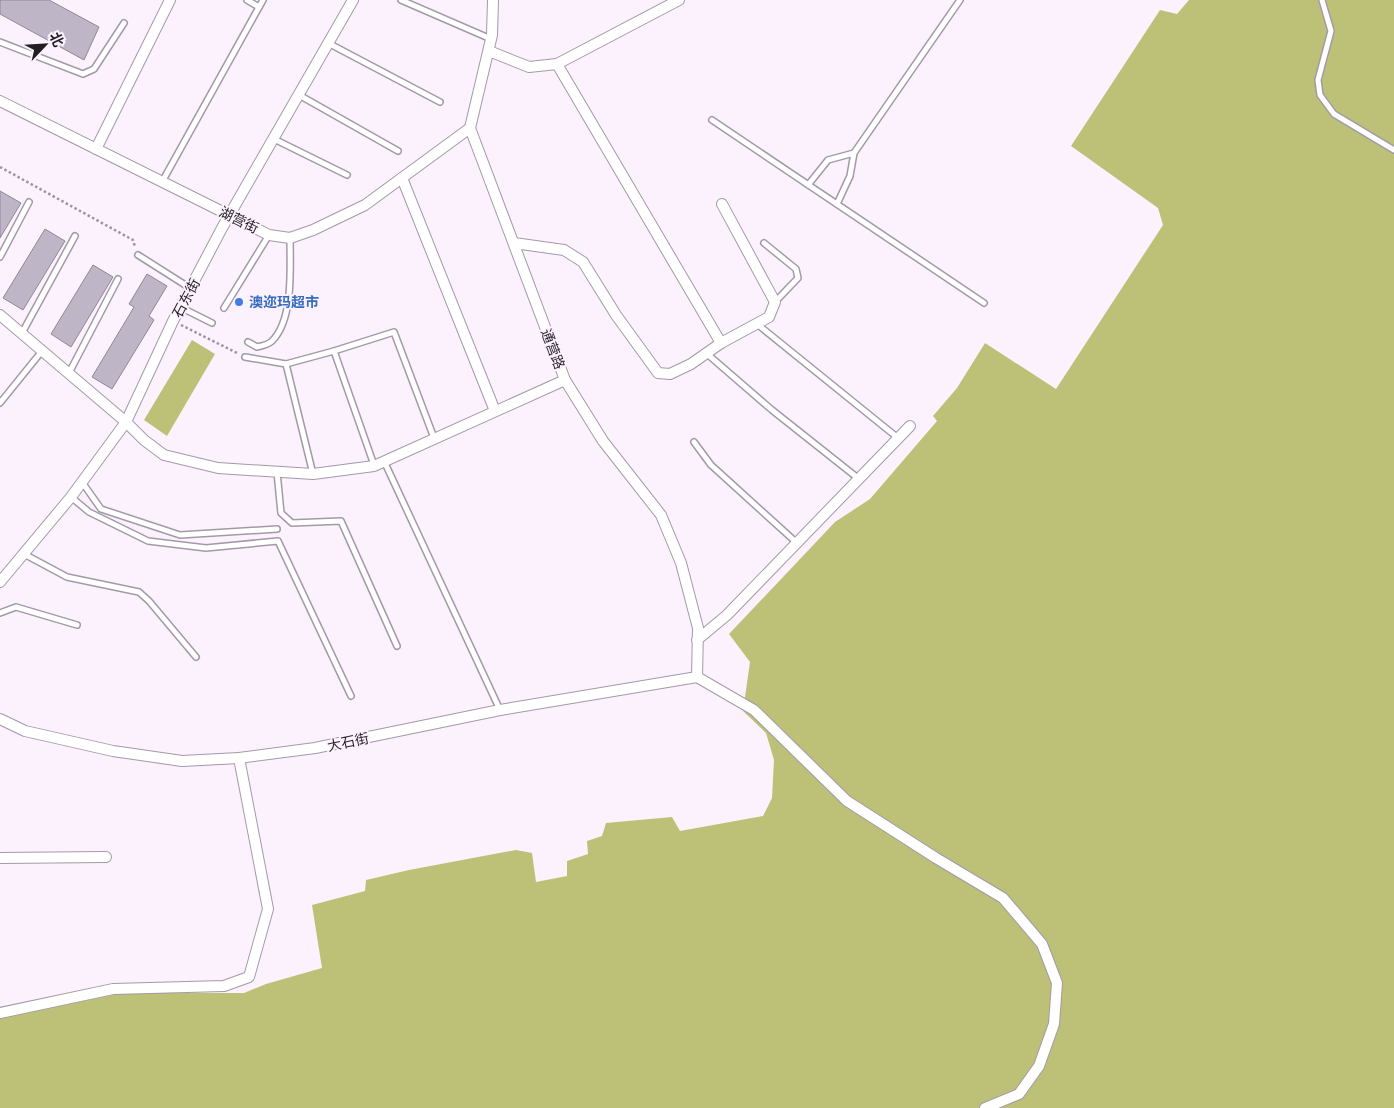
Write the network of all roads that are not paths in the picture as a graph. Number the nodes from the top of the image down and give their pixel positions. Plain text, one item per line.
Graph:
1 (170, 0) edge
2 (247, 0) edge
3 (263, 0) edge
4 (353, 0) edge
5 (401, 0) edge
6 (493, 0) edge
7 (679, 0) edge
8 (960, 0) edge
9 (1322, 0) edge
10 (259, 7) junction
11 (124, 23) dead end
12 (491, 40) junction
13 (0, 42) edge
14 (328, 43) junction
15 (489, 51) junction
16 (556, 64) junction
17 (299, 95) junction
18 (0, 101) edge
19 (440, 102) dead end
20 (712, 120) dead end
21 (470, 128) junction
22 (274, 139) junction
23 (96, 149) junction
24 (1394, 150) edge
25 (398, 152) dead end
26 (854, 153) junction
27 (347, 175) dead end
28 (402, 178) junction
29 (162, 182) junction
30 (808, 185) junction
31 (29, 202) dead end
32 (722, 204) dead end
33 (837, 204) junction
34 (230, 215) junction
35 (269, 235) junction
36 (75, 236) dead end
37 (290, 238) junction
38 (514, 243) junction
39 (764, 243) dead end
40 (138, 255) road end
41 (0, 257) edge
42 (118, 279) dead end
43 (191, 288) junction
44 (775, 302) junction
45 (984, 303) dead end
46 (180, 307) junction
47 (224, 308) dead end
48 (0, 315) edge
49 (212, 323) dead end
50 (756, 324) junction
51 (22, 334) junction
52 (248, 342) dead end
53 (721, 342) junction
54 (42, 351) junction
55 (334, 351) junction
56 (706, 353) junction
57 (245, 357) road end
58 (286, 364) junction
59 (69, 373) junction
60 (565, 380) junction
61 (0, 403) edge
62 (496, 411) junction
63 (126, 422) junction
64 (910, 426) dead end
65 (434, 439) junction
66 (898, 439) junction
67 (694, 442) dead end
68 (384, 461) junction
69 (374, 466) junction
70 (277, 472) junction
71 (313, 474) junction
72 (859, 479) junction
73 (82, 482) junction
74 (71, 497) junction
75 (277, 529) dead end
76 (797, 542) junction
77 (24, 554) junction
78 (0, 582) edge
79 (0, 613) edge
80 (77, 626) dead end
81 (697, 640) junction
82 (397, 646) dead end
83 (196, 657) dead end
84 (697, 677) junction
85 (351, 696) dead end
86 (500, 710) junction
87 (0, 719) edge
88 (239, 758) junction
89 (106, 857) dead end
90 (0, 858) edge
91 (0, 1013) edge
92 (985, 1108) edge

1 - 23 street
2 - 10 lane
3 - 10 lane
4 - 14 street, 石东街
5 - 12 lane
6 - 12 street
7 - 16 street
8 - 26 lane
9 - 24 lane
10 - 29 lane
11 - 13 lane
12 - 15 street
14 - 17 street, 石东街
14 - 19 lane
15 - 16 street
15 - 21 street
16 - 53 street
17 - 22 street, 石东街
17 - 25 lane
18 - 23 street, 湖营街
20 - 30 lane
21 - 28 street, 湖营街
21 - 38 street, 通营路
22 - 27 lane
22 - 34 street, 石东街
23 - 29 street, 湖营街
26 - 30 lane
26 - 33 lane
28 - 37 street, 湖营街
28 - 62 street
29 - 34 street, 湖营街
30 - 33 lane
31 - 41 lane
32 - 44 street
33 - 45 lane
34 - 35 street, 湖营街
34 - 43 street, 石东街
35 - 37 street, 湖营街
35 - 47 lane
36 - 51 lane
37 - 52 lane
38 - 56 street
38 - 60 street, 通营路
39 - 44 lane
40 - 43 lane
42 - 59 lane
43 - 46 street, 石东街
44 - 50 street
46 - 49 lane
46 - 63 street, 石东街
48 - 51 street
50 - 53 street
50 - 66 lane
51 - 54 street
53 - 56 street
54 - 59 street
54 - 61 lane
55 - 58 lane
55 - 65 lane
55 - 69 lane
56 - 72 lane
57 - 58 lane
58 - 71 lane
59 - 63 street
60 - 62 street
60 - 81 street, 通营路
62 - 65 street
63 - 70 street
63 - 73 street, 石东街
64 - 66 street
65 - 68 street
66 - 72 street
67 - 76 lane
68 - 69 street
68 - 86 lane
69 - 71 street
70 - 71 street
70 - 82 lane
72 - 76 street
73 - 74 street, 石东街
73 - 75 lane
74 - 77 street, 石东街
74 - 85 lane
76 - 81 street
77 - 78 street, 石东街
77 - 83 lane
79 - 80 lane
81 - 84 street, 通营路
84 - 86 street, 大石街
84 - 92 street
86 - 88 street, 大石街
87 - 88 street, 大石街
88 - 91 street
89 - 90 street

